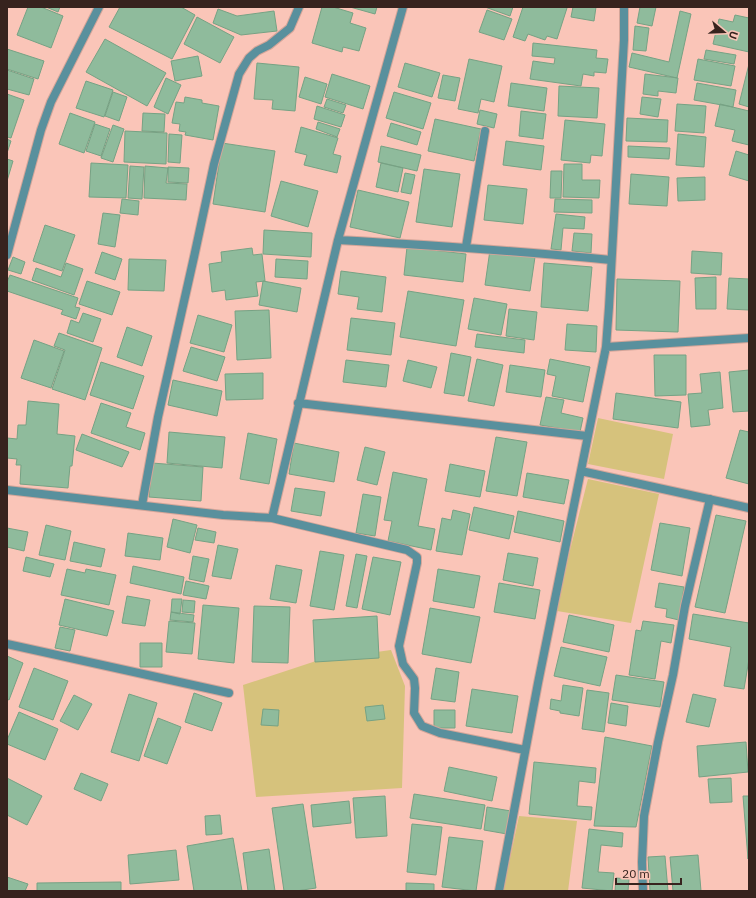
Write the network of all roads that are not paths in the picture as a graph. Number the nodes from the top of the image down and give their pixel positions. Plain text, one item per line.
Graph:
1 (99, 7) edge
2 (300, 7) edge
3 (403, 7) edge
4 (624, 7) edge
5 (485, 132) dead end
6 (338, 240) junction
7 (466, 247) junction
8 (7, 255) edge
9 (611, 260) junction
10 (749, 338) edge
11 (606, 346) junction
12 (298, 403) junction
13 (587, 436) junction
14 (581, 470) junction
15 (7, 490) edge
16 (710, 499) junction
17 (142, 505) junction
18 (749, 508) edge
19 (272, 518) junction
20 (7, 644) edge
21 (229, 693) dead end
22 (525, 750) junction
23 (500, 891) edge
24 (643, 891) edge

1 - 8 street
2 - 17 street
3 - 6 street
4 - 9 street
5 - 7 street
6 - 7 street
6 - 12 street
7 - 9 street
9 - 11 street
10 - 11 street
11 - 13 street
12 - 13 street
12 - 19 street
13 - 14 street
14 - 16 street
14 - 22 street
15 - 17 street
16 - 18 street
16 - 24 street
17 - 19 street
19 - 22 street
20 - 21 street
22 - 23 street

